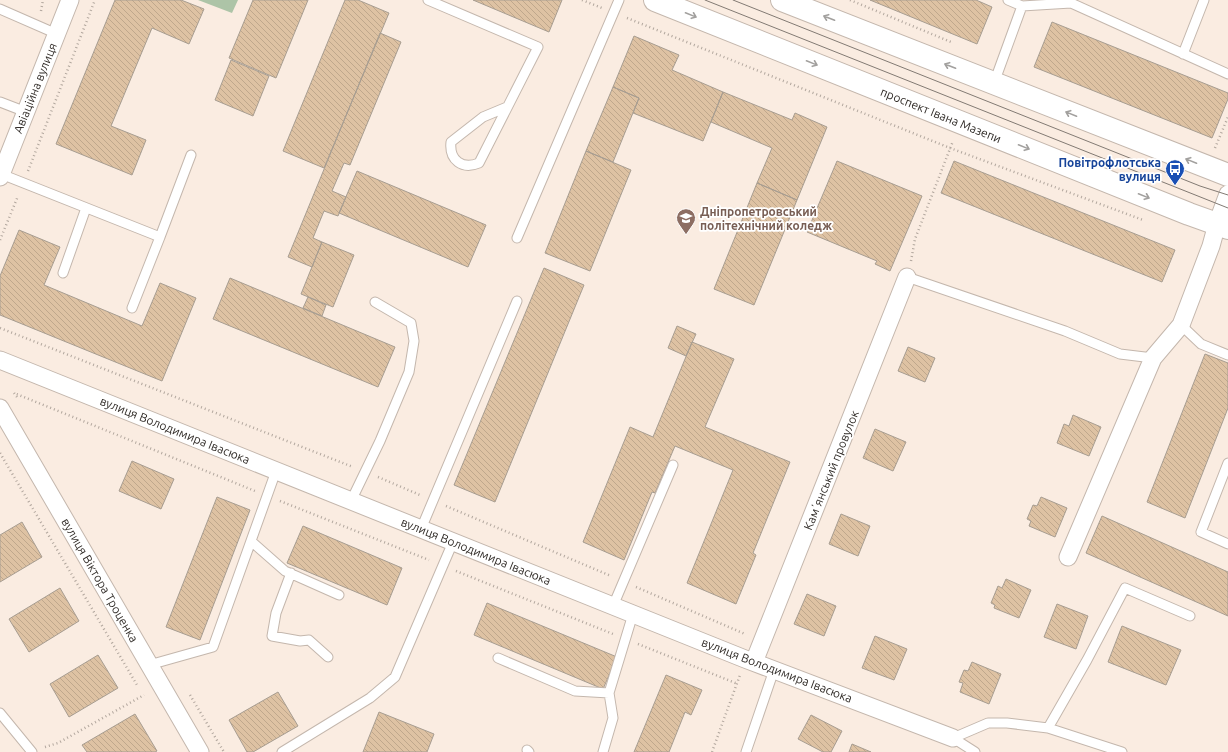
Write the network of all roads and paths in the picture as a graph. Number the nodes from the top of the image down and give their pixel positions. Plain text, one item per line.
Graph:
1 (70, 0) edge
2 (95, 0) edge
3 (428, 0) edge
4 (582, 0) edge
5 (620, 0) edge
6 (655, 0) edge
7 (782, 0) edge
8 (1008, 0) edge
9 (1204, 0) edge
10 (1022, 6) junction
11 (0, 9) edge
12 (614, 13) junction
13 (57, 34) junction
14 (1183, 54) junction
15 (1228, 74) edge
16 (994, 83) junction
17 (0, 102) edge
18 (507, 107) junction
19 (26, 112) junction
20 (960, 122) junction
21 (950, 148) junction
22 (191, 155) dead end
23 (0, 175) edge
24 (1228, 175) edge
25 (23, 183) junction
26 (1228, 194) edge
27 (86, 208) junction
28 (1144, 220) dead end
29 (1223, 226) edge
30 (160, 236) junction
31 (517, 238) dead end
32 (0, 240) edge
33 (63, 273) dead end
34 (907, 277) junction
35 (517, 301) dead end
36 (375, 302) dead end
37 (132, 308) dead end
38 (1181, 325) junction
39 (0, 328) edge
40 (1228, 355) edge
41 (1153, 358) junction
42 (0, 360) edge
43 (18, 400) dead end
44 (0, 408) edge
45 (0, 453) edge
46 (1228, 463) edge
47 (674, 465) dead end
48 (276, 471) junction
49 (365, 471) junction
50 (1225, 478) edge
51 (267, 496) junction
52 (433, 500) junction
53 (351, 501) junction
54 (421, 529) junction
55 (251, 541) junction
56 (453, 542) junction
57 (1228, 544) edge
58 (1068, 557) dead end
59 (443, 566) junction
60 (290, 573) junction
61 (623, 582) junction
62 (339, 595) dead end
63 (613, 606) junction
64 (633, 614) junction
65 (1190, 616) dead end
66 (625, 639) junction
67 (763, 641) junction
68 (328, 657) dead end
69 (498, 658) dead end
70 (754, 662) junction
71 (149, 665) junction
72 (774, 670) junction
73 (189, 692) dead end
74 (609, 693) junction
75 (144, 695) junction
76 (147, 701) dead end
77 (0, 713) edge
78 (1048, 728) junction
79 (953, 738) junction
80 (32, 752) edge
81 (200, 752) edge
82 (224, 752) edge
83 (282, 752) edge
84 (603, 752) edge
85 (712, 752) edge
86 (746, 752) edge
87 (975, 752) edge
88 (1122, 752) edge

1 - 13 street, Авіаційна вулиця
2 - 25 path
3 - 18 lane
4 - 12 path
5 - 12 lane
6 -> 20 highway, проспект Івана Мазепи
16 -> 7 highway
8 - 10 lane
9 - 14 lane
10 - 14 lane
10 - 16 lane
11 - 13 lane
12 - 21 path
12 - 31 lane
13 - 19 street, Авіаційна вулиця
14 - 15 lane
24 -> 16 highway
17 - 19 lane
18 - 18 lane
19 - 23 street, Авіаційна вулиця
20 - 21 path
20 -> 29 highway, проспект Івана Мазепи
21 - 28 path
21 - 34 path
22 - 30 lane
23 - 25 lane
25 - 27 lane
25 - 32 path
26 - 29 street
27 - 30 lane
27 - 33 lane
29 - 38 street
30 - 37 lane
34 - 41 lane
34 - 67 street, Камʼянський провулок
35 - 52 lane
36 - 49 lane
38 - 40 lane
38 - 41 street
39 - 49 path
41 - 58 street
42 - 48 street, вулиця Володимира Івасюка
43 - 51 path
44 - 71 street, вулиця Віктора Троценка
45 - 75 path
46 - 50 lane
47 - 61 lane
48 - 51 lane
48 - 53 street, вулиця Володимира Івасюка
49 - 52 path
49 - 53 lane
50 - 57 lane
51 - 55 lane
51 - 59 path
52 - 54 lane
52 - 61 path
53 - 54 street, вулиця Володимира Івасюка
54 - 56 street, вулиця Володимира Івасюка
55 - 60 lane
55 - 71 lane
56 - 59 lane
56 - 63 street, вулиця Володимира Івасюка
59 - 66 path
59 - 83 lane
60 - 62 lane
60 - 68 lane
61 - 63 lane
61 - 67 path
63 - 64 street, вулиця Володимира Івасюка
64 - 66 lane
64 - 70 street, вулиця Володимира Івасюка
65 - 78 lane
66 - 74 lane
66 - 85 path
67 - 70 street, Камʼянський провулок
69 - 74 lane
70 - 72 street, вулиця Володимира Івасюка
71 - 81 street, вулиця Віктора Троценка
72 - 79 street, вулиця Володимира Івасюка
72 - 86 lane
73 - 82 path
74 - 84 lane
75 - 76 path
75 - 80 path
77 - 80 lane
78 - 79 lane
78 - 88 lane
79 - 87 lane

